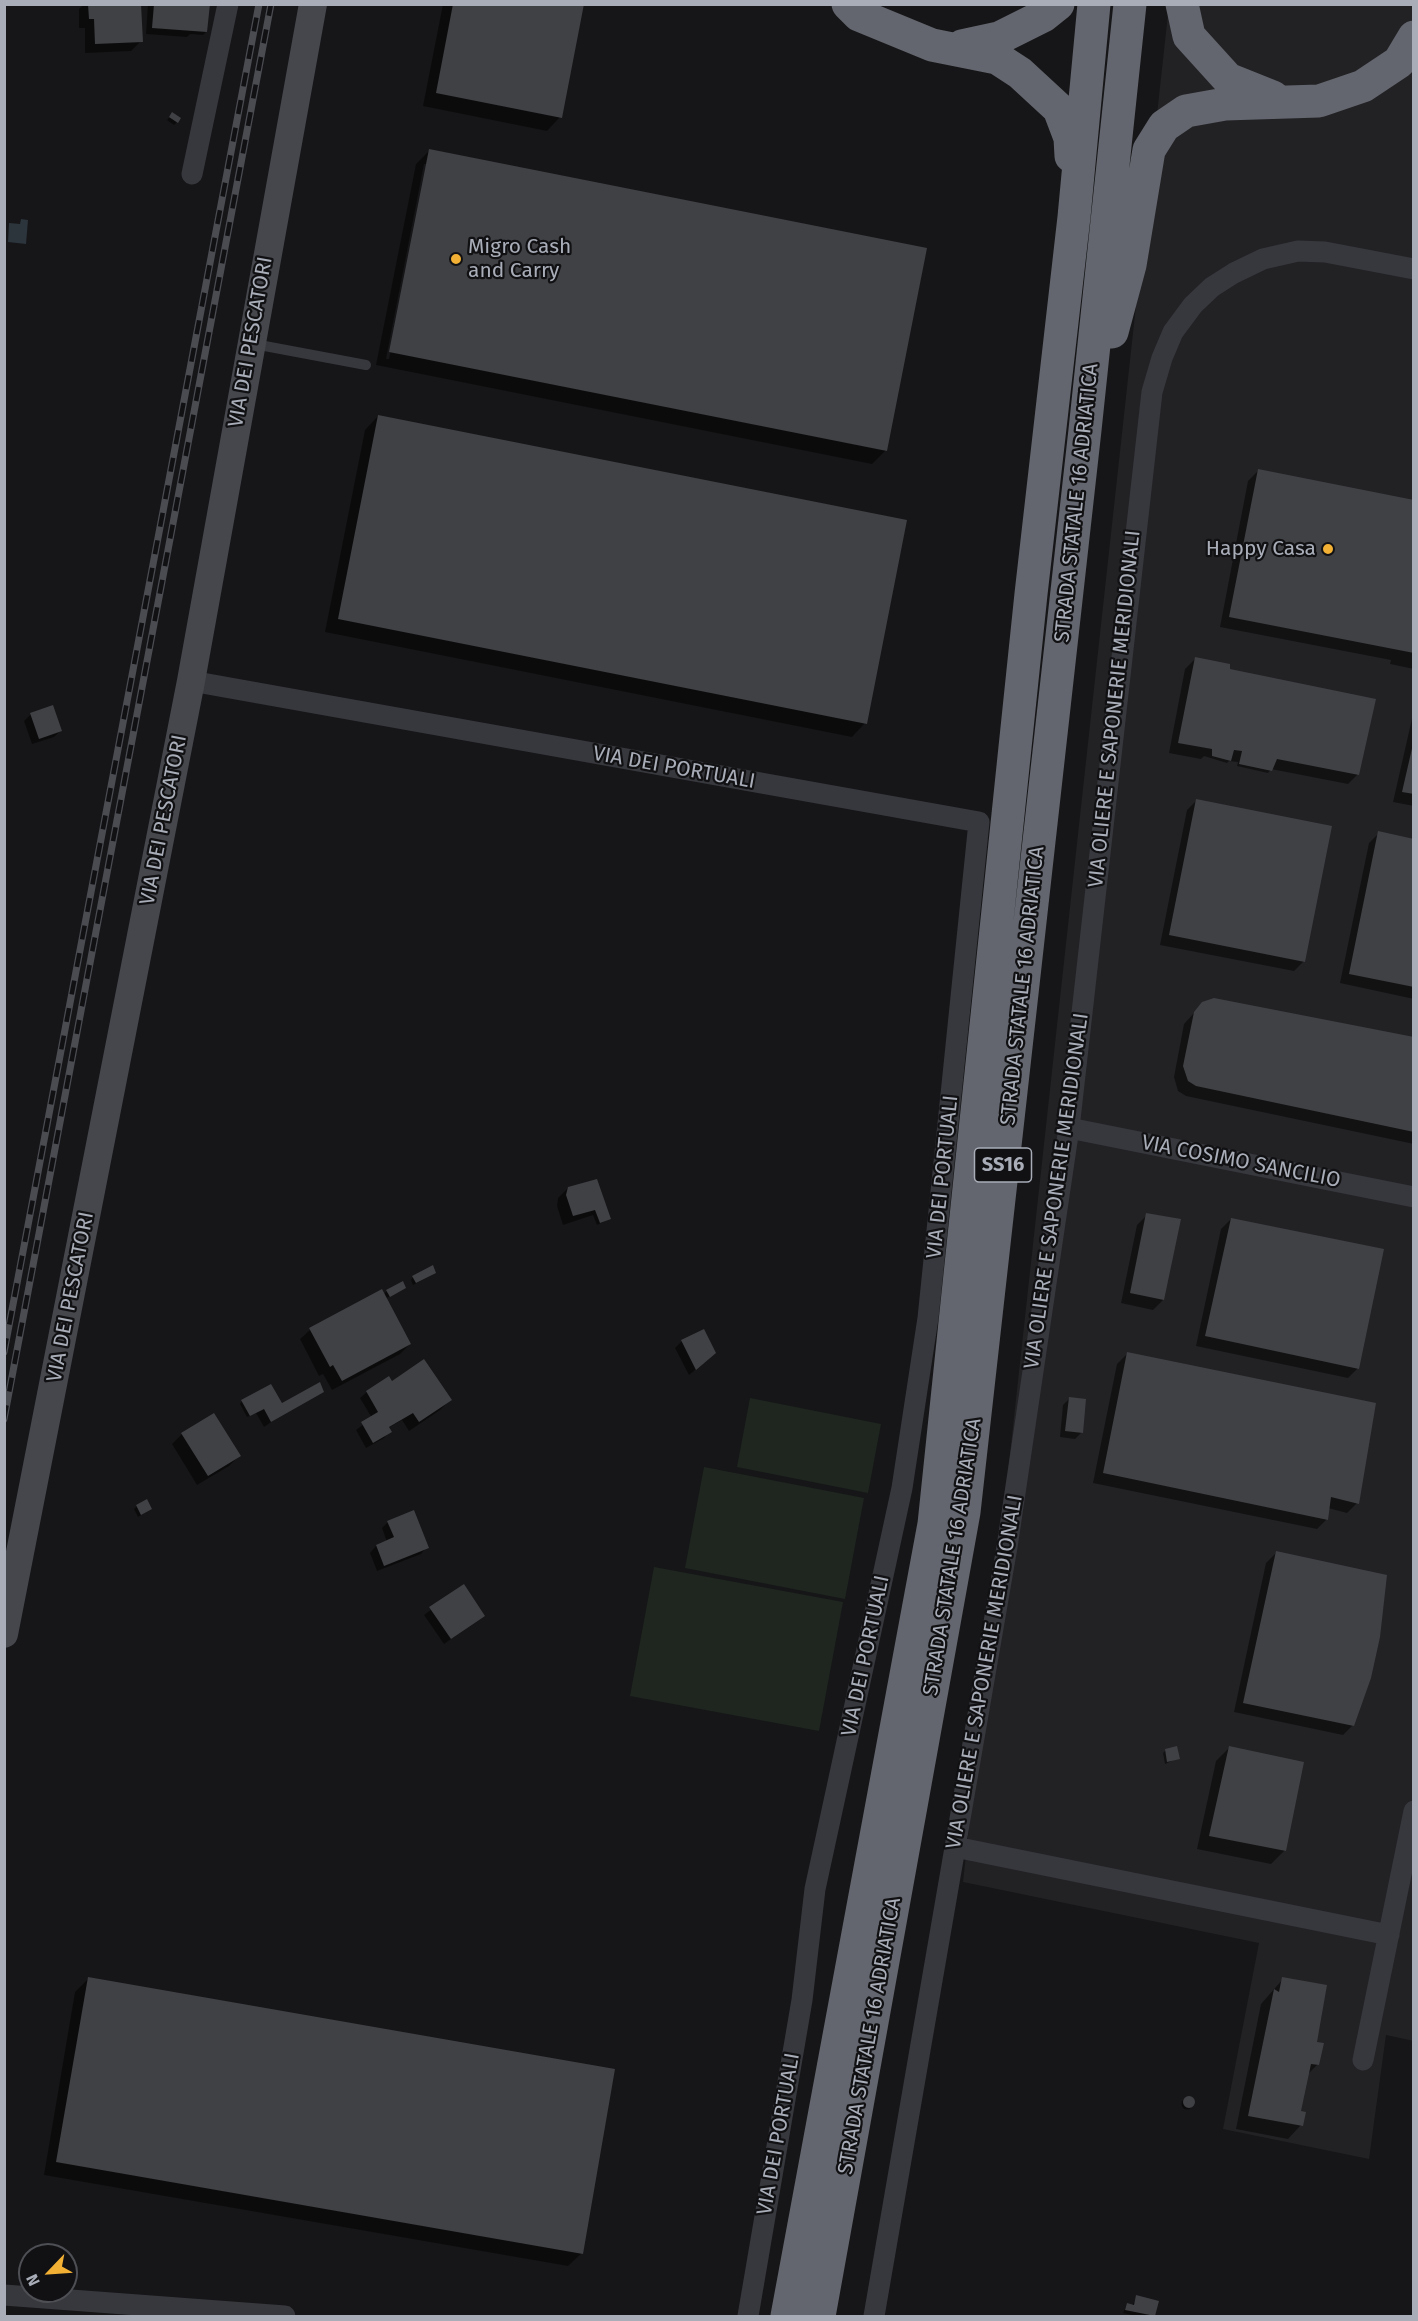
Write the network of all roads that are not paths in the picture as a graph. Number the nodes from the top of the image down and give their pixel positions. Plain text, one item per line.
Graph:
1 (228, 4) edge
2 (313, 4) edge
3 (848, 4) edge
4 (1058, 4) edge
5 (1094, 4) edge
6 (1130, 4) edge
7 (1182, 4) edge
8 (1413, 37) edge
9 (932, 45) junction
10 (1282, 102) junction
11 (192, 174) dead end
12 (1074, 217) junction
13 (1413, 269) edge
14 (250, 344) junction
15 (366, 365) dead end
16 (1086, 430) junction
17 (191, 681) junction
18 (1069, 1128) junction
19 (1413, 1197) edge
20 (4, 1634) edge
21 (1413, 1811) edge
22 (956, 1847) junction
23 (1389, 1935) junction
24 (1363, 2060) dead end
25 (4, 2295) edge
26 (285, 2316) edge
27 (748, 2316) edge
28 (787, 2316) edge
29 (819, 2316) edge
30 (874, 2316) edge

1 - 11 street
2 - 14 street, VIA DEI PESCATORI
3 - 9 highway
4 - 9 highway
5 - 12 highway, STRADA STATALE 16 ADRIATICA / SS16
6 - 16 highway, STRADA STATALE 16 ADRIATICA / SS16
7 - 10 highway
8 - 10 highway
9 - 12 highway
10 - 16 highway
12 - 28 highway, STRADA STATALE 16 ADRIATICA / SS16
13 - 18 street, VIA OLIERE E SAPONERIE MERIDIONALI
14 - 15 lane
14 - 17 street, VIA DEI PESCATORI
16 - 29 highway, STRADA STATALE 16 ADRIATICA / SS16
17 - 20 street, VIA DEI PESCATORI
17 - 27 street, VIA DEI PORTUALI
18 - 19 street, VIA COSIMO SANCILIO
18 - 22 street, VIA OLIERE E SAPONERIE MERIDIONALI
21 - 23 street
22 - 23 street
22 - 30 street, VIA OLIERE E SAPONERIE MERIDIONALI
23 - 24 street
25 - 26 street

